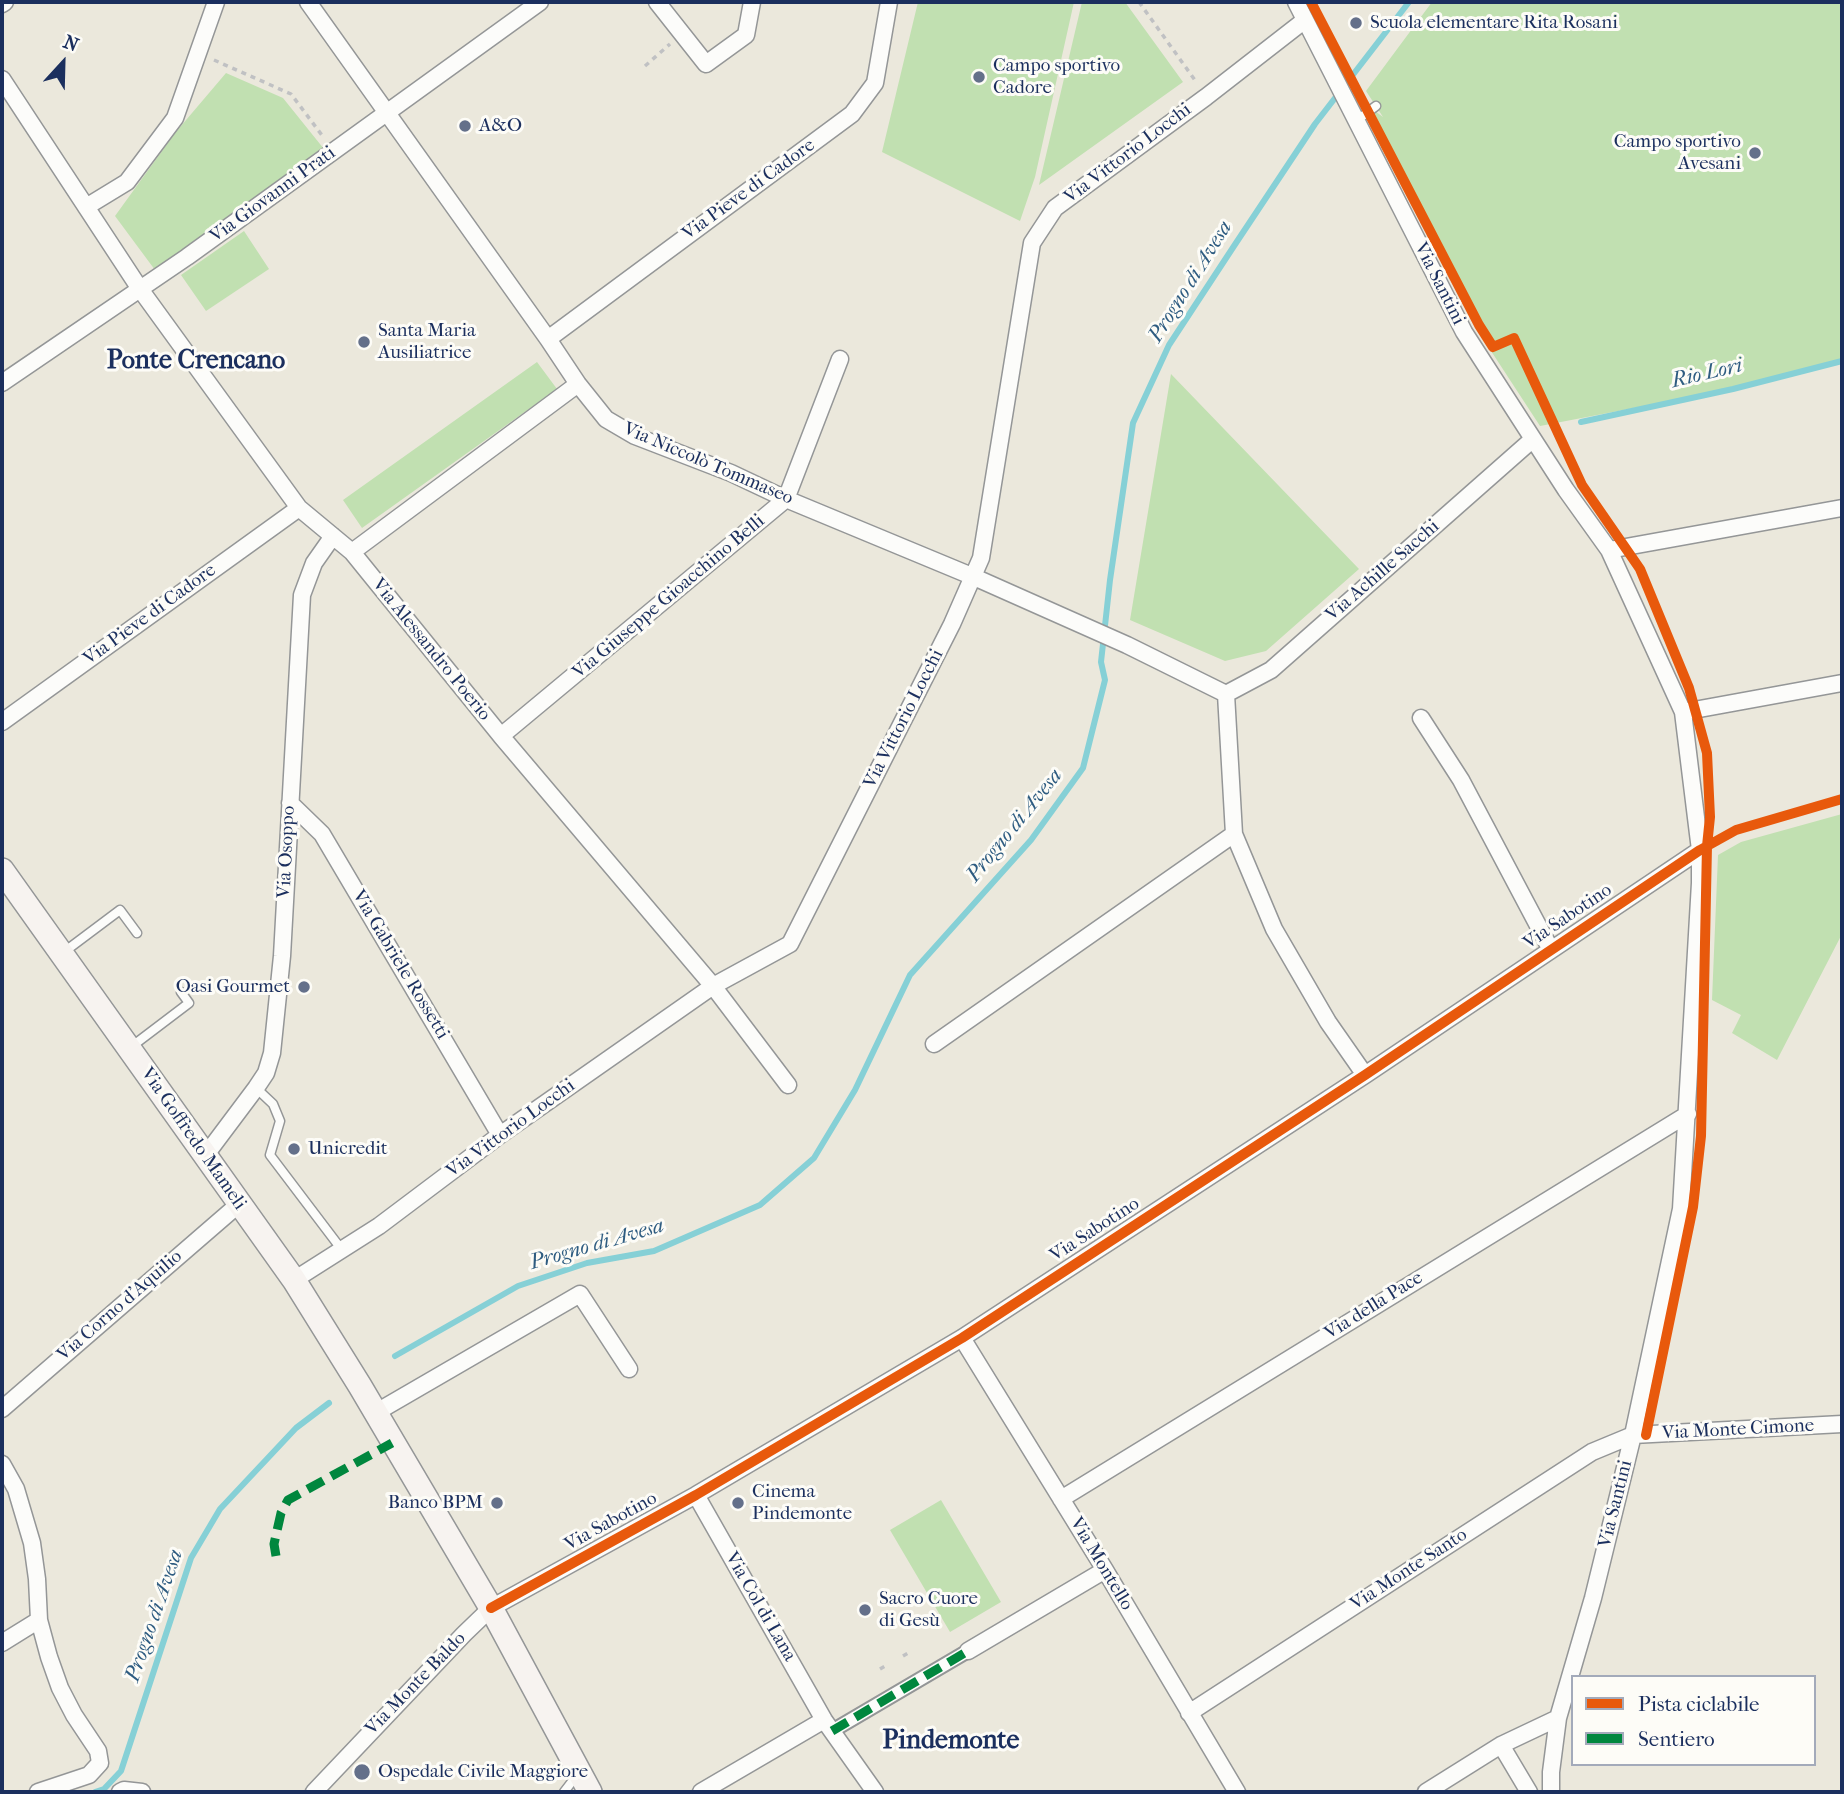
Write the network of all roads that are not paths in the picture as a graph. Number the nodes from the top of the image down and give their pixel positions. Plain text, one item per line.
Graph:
1 (216, 2) edge
2 (308, 2) edge
3 (540, 2) edge
4 (657, 2) edge
5 (752, 2) edge
6 (889, 2) edge
7 (1296, 2) edge
8 (1305, 20) junction
9 (2, 79) edge
10 (1376, 106) dead end
11 (387, 114) junction
12 (1354, 117) junction
13 (86, 207) junction
14 (140, 289) junction
15 (548, 339) junction
16 (840, 359) dead end
17 (2, 383) edge
18 (578, 384) junction
19 (1532, 439) junction
20 (786, 499) junction
21 (299, 508) junction
22 (1842, 508) edge
23 (333, 536) junction
24 (1609, 550) junction
25 (352, 552) junction
26 (974, 577) junction
27 (1842, 682) edge
28 (1226, 694) junction
29 (1683, 712) junction
30 (1422, 718) dead end
31 (2, 722) edge
32 (501, 736) junction
33 (290, 803) junction
34 (1234, 834) junction
35 (1700, 850) junction
36 (2, 870) edge
37 (137, 933) dead end
38 (1551, 950) junction
39 (61, 954) junction
40 (713, 986) junction
41 (181, 992) dead end
42 (934, 1044) dead end
43 (129, 1049) junction
44 (1365, 1075) junction
45 (788, 1085) dead end
46 (256, 1088) junction
47 (1688, 1114) junction
48 (500, 1135) junction
49 (205, 1156) junction
50 (239, 1204) junction
51 (342, 1250) junction
52 (294, 1280) junction
53 (962, 1338) junction
54 (629, 1369) dead end
55 (2, 1409) edge
56 (375, 1413) junction
57 (1842, 1424) edge
58 (1633, 1436) junction
59 (2, 1464) edge
60 (696, 1495) junction
61 (1061, 1499) junction
62 (1105, 1570) junction
63 (491, 1608) junction
64 (39, 1620) junction
65 (2, 1643) edge
66 (968, 1651) joint
67 (1189, 1713) junction
68 (1558, 1718) junction
69 (828, 1725) junction
70 (1501, 1745) junction
71 (585, 1782) edge
72 (38, 1792) edge
73 (120, 1792) edge
74 (142, 1792) edge
75 (314, 1792) edge
76 (564, 1792) edge
77 (701, 1792) edge
78 (875, 1792) edge
79 (1237, 1792) edge
80 (1426, 1792) edge
81 (1529, 1792) edge
82 (1551, 1792) edge

1 - 13 street
2 - 11 street, Via Niccolò Tommaseo
3 - 11 street, Via Giovanni Prati
4 - 5 street
6 - 15 street, Via Pieve di Cadore
7 - 8 street, Via Santini
8 - 12 street, Via Santini
8 - 26 street, Via Vittorio Locchi
9 - 13 street, Via Alessandro Poerio
10 - 12 lane
11 - 14 street, Via Giovanni Prati
11 - 15 street, Via Niccolò Tommaseo
12 - 19 street, Via Santini
13 - 14 street, Via Alessandro Poerio
14 - 17 street, Via Giovanni Prati
14 - 21 street, Via Alessandro Poerio
15 - 18 street, Via Niccolò Tommaseo
16 - 20 street, Via Giuseppe Gioacchino Belli
18 - 20 street, Via Niccolò Tommaseo
18 - 25 street
19 - 24 street, Via Santini
19 - 28 street, Via Achille Sacchi
20 - 26 street, Via Niccolò Tommaseo
20 - 32 street, Via Giuseppe Gioacchino Belli
21 - 23 street, Via Alessandro Poerio
21 - 31 street, Via Pieve di Cadore
22 - 24 street
23 - 25 street, Via Alessandro Poerio
23 - 33 street, Via Osoppo
24 - 29 street, Via Santini
25 - 32 street, Via Alessandro Poerio
26 - 28 street, Via Niccolò Tommaseo
26 - 40 street, Via Vittorio Locchi
27 - 29 street
28 - 34 street
29 - 35 street, Via Santini
30 - 38 street, Via Sabotino
32 - 40 street, Via Alessandro Poerio
33 - 46 street, Via Osoppo
33 - 48 street, Via Gabriele Rossetti
34 - 42 street
34 - 44 street
35 - 38 street, Via Sabotino
35 - 47 street, Via Santini
36 - 39 main road, Via Goffredo Mameli
37 - 39 lane
38 - 44 street, Via Sabotino
39 - 43 main road, Via Goffredo Mameli
40 - 45 street, Via Alessandro Poerio
40 - 48 street, Via Vittorio Locchi
41 - 43 lane
43 - 49 main road, Via Goffredo Mameli
44 - 53 street, Via Sabotino
46 - 49 street, Via Osoppo
46 - 51 lane
47 - 58 street, Via Santini
47 - 61 street, Via della Pace
48 - 51 street, Via Vittorio Locchi
49 - 50 main road, Via Goffredo Mameli
50 - 52 main road, Via Goffredo Mameli
50 - 55 street, Via Corno d'Aquilio
51 - 52 street, Via Vittorio Locchi
52 - 56 main road, Via Goffredo Mameli
53 - 60 street, Via Sabotino
53 - 61 street, Via Montello
54 - 56 street
56 - 63 main road, Via Goffredo Mameli
57 - 58 street, Via Monte Cimone
58 - 67 street, Via Monte Santo
58 - 68 street, Via Santini
59 - 64 street
60 - 63 street, Via Sabotino
60 - 69 street, Via Col di Lana
61 - 62 street, Via Montello
62 - 66 street
62 - 67 street, Via Montello
63 - 71 main road, Via Goffredo Mameli
63 - 75 street, Via Monte Baldo
64 - 65 street
64 - 72 street
66 - 69 street
67 - 79 street, Via Montello
68 - 70 street
68 - 82 street, Via Santini
69 - 77 street
69 - 78 street, Via Col di Lana
70 - 80 street
70 - 81 street
71 - 76 lane
73 - 74 street

